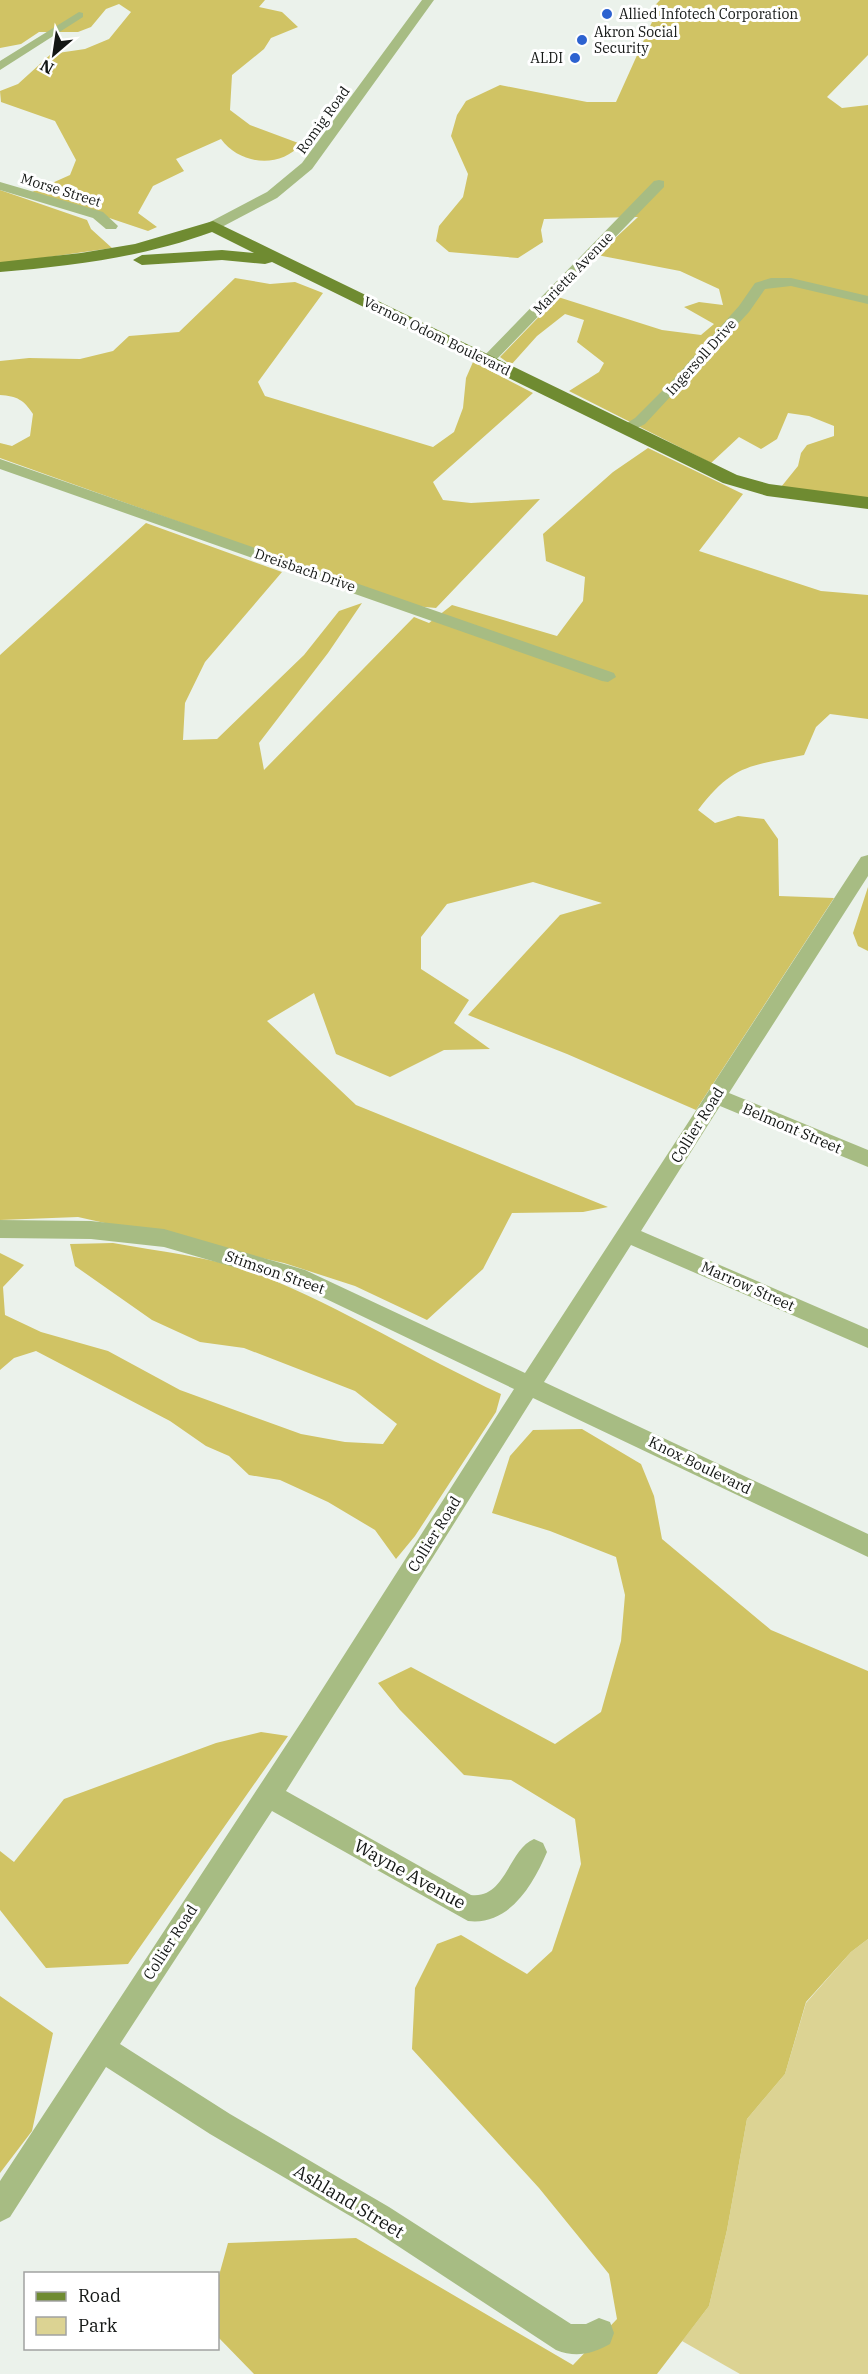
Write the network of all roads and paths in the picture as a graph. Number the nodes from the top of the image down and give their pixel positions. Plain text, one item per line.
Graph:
1 (428, 0) edge
2 (79, 15) dead end
3 (0, 66) edge
4 (659, 184) dead end
5 (0, 186) edge
6 (111, 226) dead end
7 (213, 226) junction
8 (73, 260) junction
9 (290, 264) junction
10 (0, 267) edge
11 (868, 300) edge
12 (487, 361) junction
13 (626, 428) junction
14 (0, 464) edge
15 (868, 503) edge
16 (608, 677) dead end
17 (868, 861) edge
18 (716, 1096) junction
19 (868, 1159) edge
20 (0, 1229) edge
21 (627, 1234) junction
22 (868, 1340) edge
23 (531, 1384) junction
24 (868, 1546) edge
25 (268, 1795) junction
26 (534, 1852) dead end
27 (102, 2049) junction
28 (0, 2207) edge
29 (599, 2333) dead end

1 - 7 street, Romig Road
2 - 3 street
4 - 12 street, Marietta Avenue
5 - 6 street, Morse Street
7 - 8 main road
7 - 9 main road, Vernon Odom Boulevard
8 - 9 main road
8 - 10 main road
9 - 12 main road, Vernon Odom Boulevard
11 - 13 street, Ingersoll Drive
12 - 13 main road, Vernon Odom Boulevard
13 - 15 main road, Vernon Odom Boulevard
14 - 16 street, Dreisbach Drive
17 - 18 street, Collier Road
18 - 19 street, Belmont Street
18 - 21 street, Collier Road
20 - 23 street, Stimson Street
21 - 22 street, Marrow Street
21 - 23 street, Collier Road
23 - 24 street, Knox Boulevard
23 - 25 street, Collier Road
25 - 26 street, Wayne Avenue
25 - 27 street, Collier Road
27 - 28 street, Collier Road
27 - 29 street, Ashland Street

